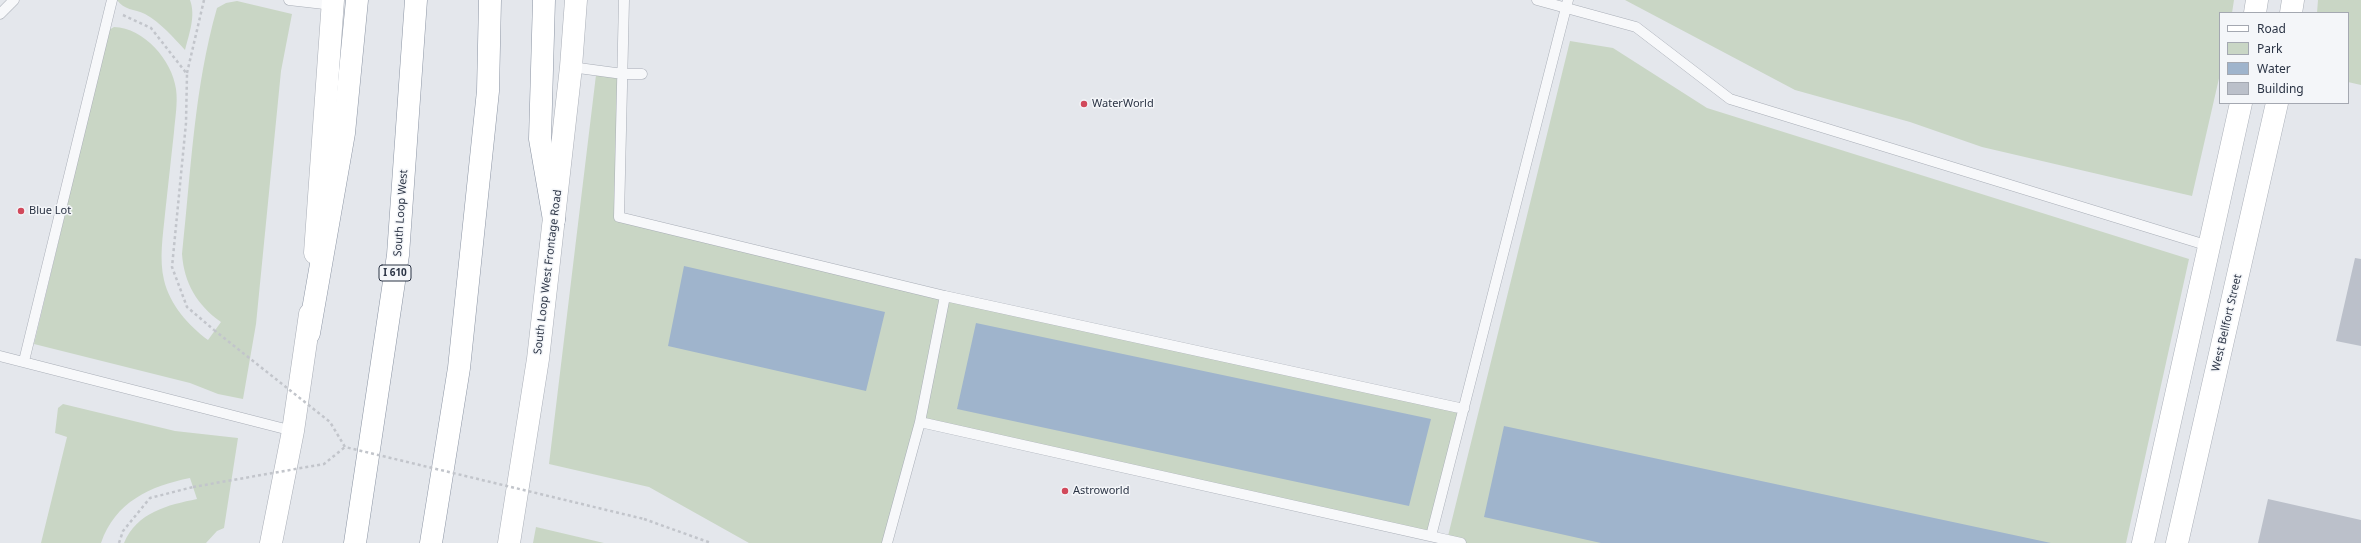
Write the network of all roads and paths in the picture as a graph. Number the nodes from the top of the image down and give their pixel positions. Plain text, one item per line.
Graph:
1 (14, 0) edge
2 (204, 0) edge
3 (289, 0) edge
4 (357, 0) edge
5 (416, 0) edge
6 (490, 0) edge
7 (544, 0) edge
8 (576, 0) edge
9 (624, 0) edge
10 (1537, 0) edge
11 (2257, 0) edge
12 (2293, 0) edge
13 (333, 2) edge
14 (111, 4) edge
15 (1567, 4) edge
16 (2255, 12) edge
17 (2291, 12) edge
18 (0, 14) edge
19 (571, 66) junction
20 (187, 74) junction
21 (623, 74) junction
22 (642, 74) dead end
23 (2242, 104) edge
24 (2277, 104) edge
25 (554, 220) junction
26 (2209, 246) junction
27 (945, 296) junction
28 (309, 333) junction
29 (0, 356) edge
30 (24, 362) junction
31 (1464, 409) junction
32 (920, 422) junction
33 (292, 431) junction
34 (345, 447) junction
35 (1431, 536) junction
36 (119, 543) edge
37 (271, 543) edge
38 (355, 543) edge
39 (431, 543) edge
40 (509, 543) edge
41 (711, 543) edge
42 (887, 543) edge
43 (1461, 543) edge
44 (2143, 543) edge
45 (2177, 543) edge

1 - 18 lane
2 - 20 path
3 - 13 lane
4 - 28 main road
5 - 38 main road, South Loop West / I 610
6 - 39 main road
7 - 25 main road
8 - 19 main road, South Loop West Frontage Road
9 - 21 lane
10 - 15 lane
11 - 16 main road
12 - 17 main road
13 - 28 main road
14 - 20 path
14 - 30 lane
15 - 26 lane
15 - 31 lane
19 - 21 lane
19 - 25 main road, South Loop West Frontage Road
20 - 34 path, bridge
21 - 22 lane
21 - 27 lane
23 - 26 main road
24 - 45 main road, West Bellfort Street
25 - 40 main road, South Loop West Frontage Road
26 - 44 main road
27 - 31 lane
27 - 32 lane
28 - 33 main road
29 - 30 lane
30 - 33 lane
31 - 35 lane
32 - 35 lane
32 - 42 lane
33 - 37 main road
34 - 36 path, bridge
34 - 41 path, bridge
35 - 43 lane

